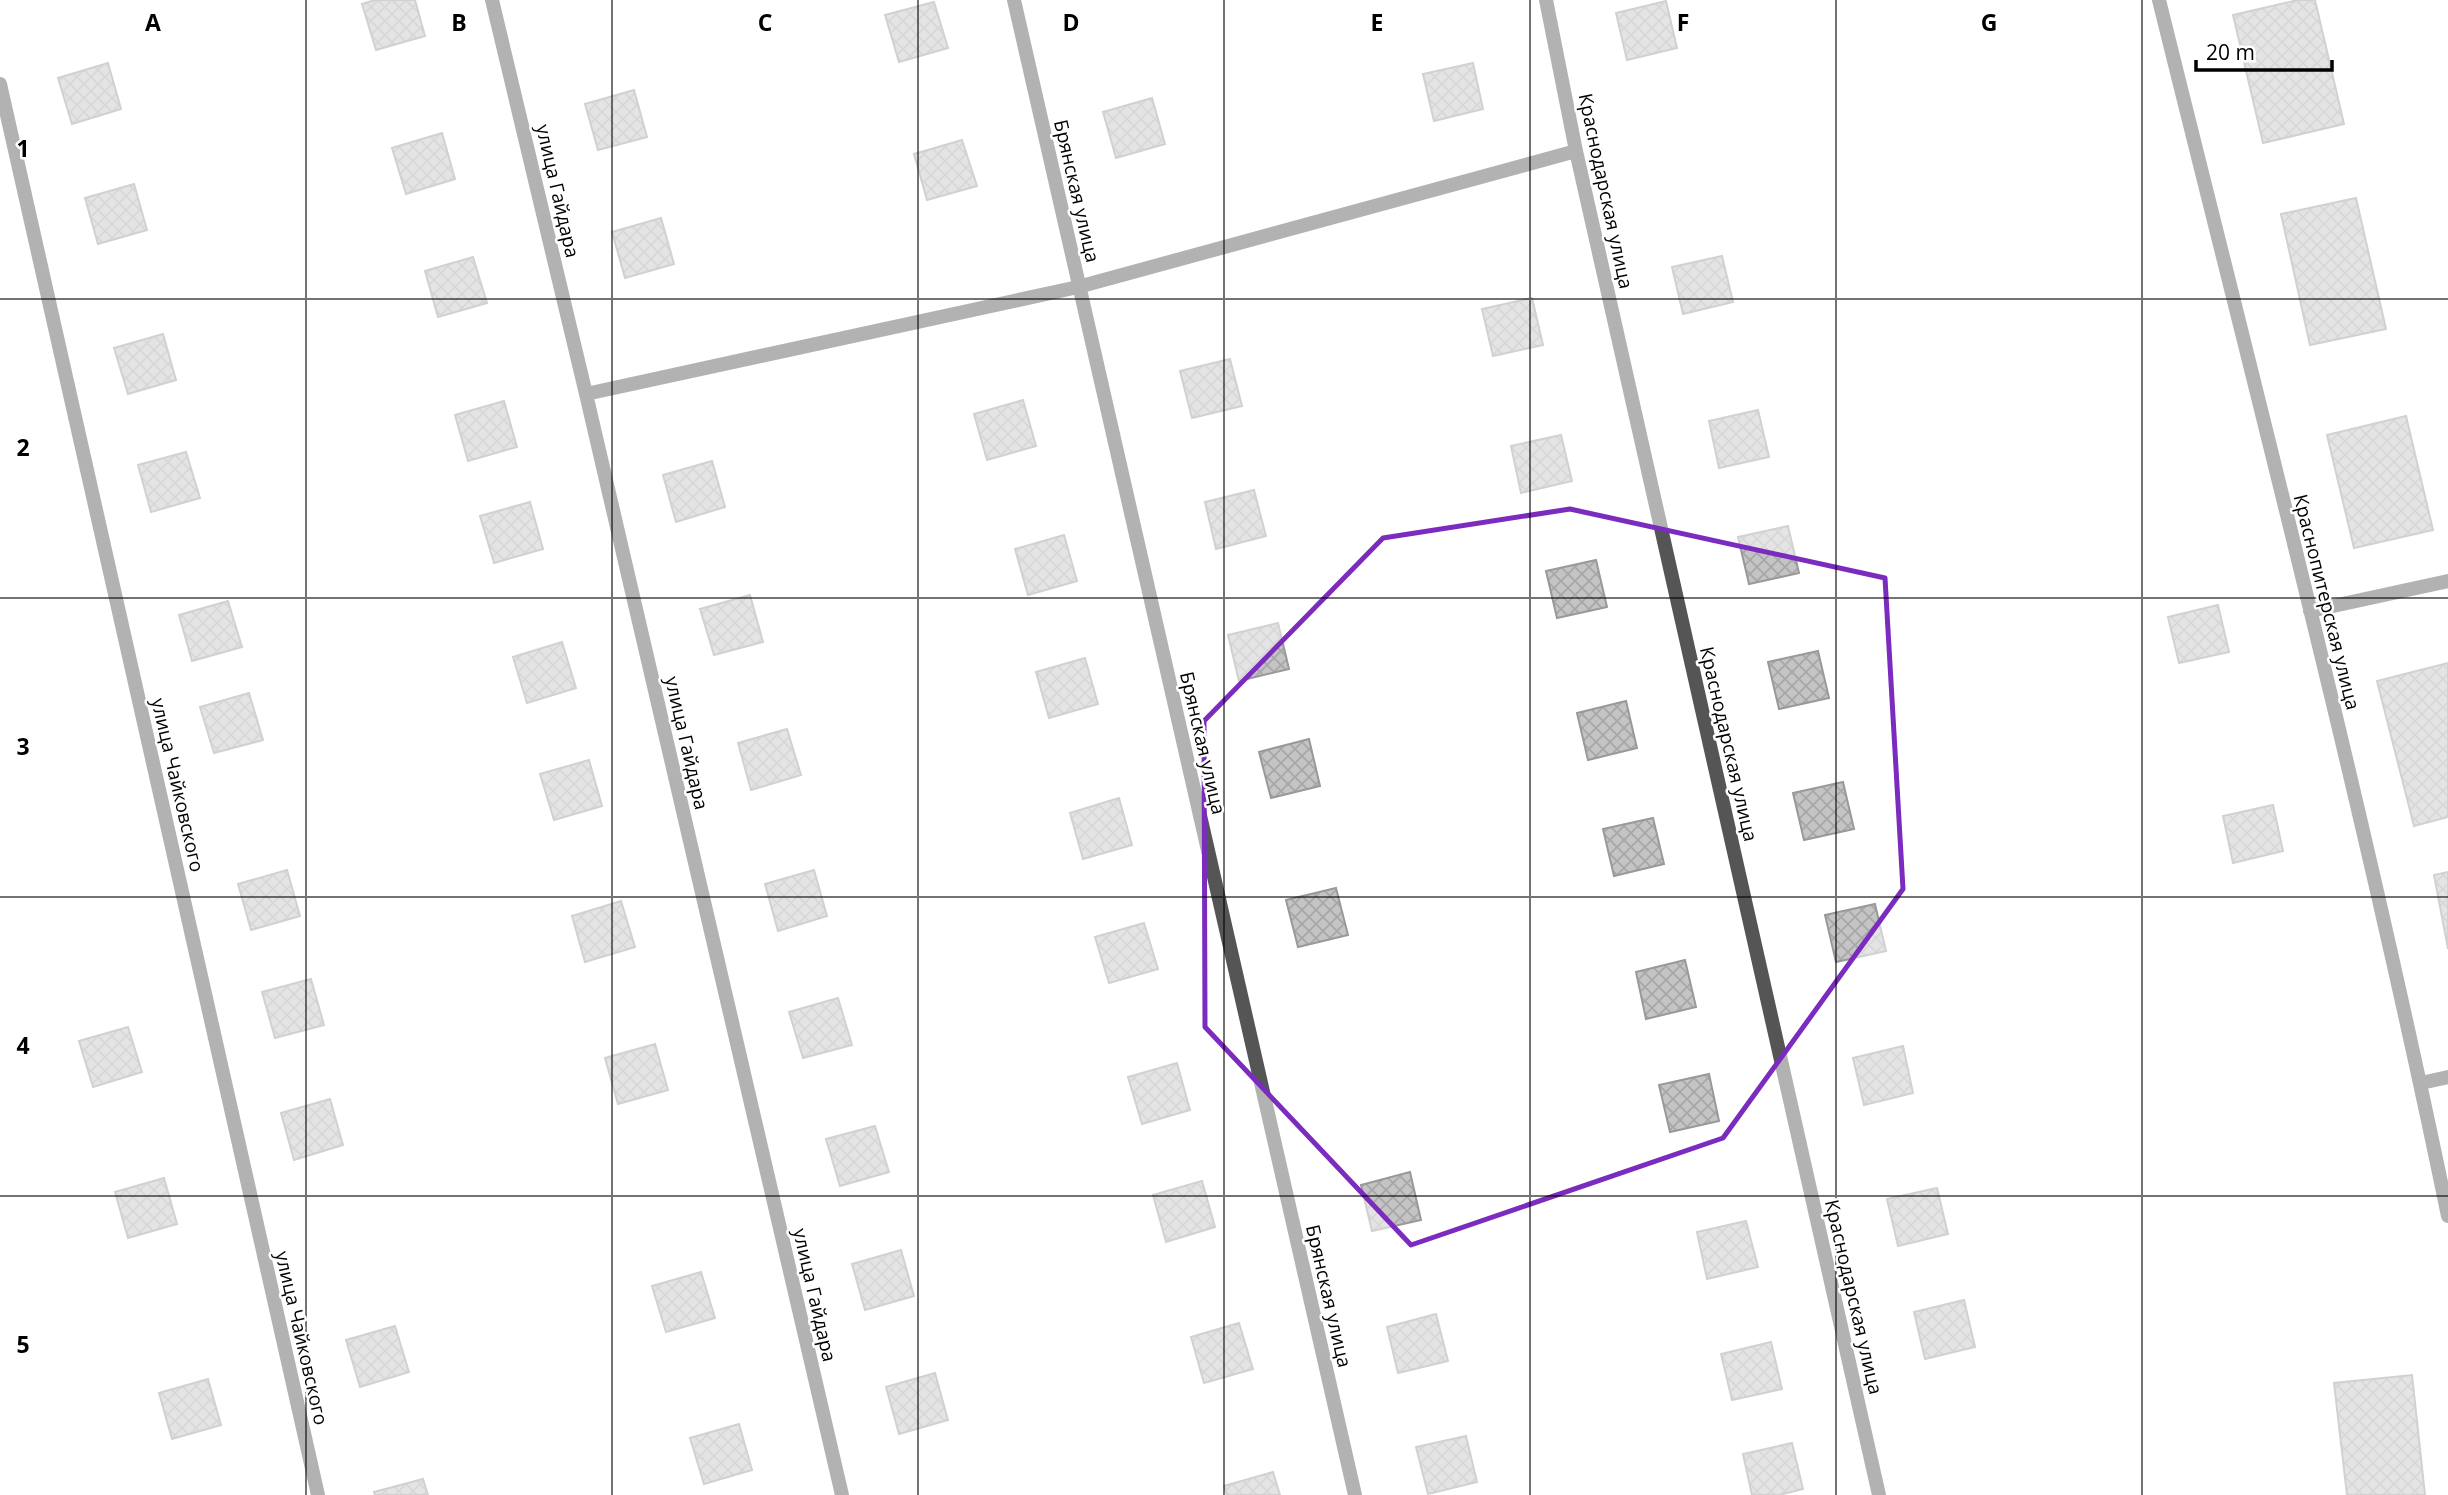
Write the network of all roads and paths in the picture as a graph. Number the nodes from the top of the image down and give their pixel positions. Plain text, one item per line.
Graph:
1 (492, 0) edge
2 (1014, 0) edge
3 (1546, 0) edge
4 (2159, 0) edge
5 (0, 84) edge
6 (1576, 151) junction
7 (1078, 287) junction
8 (586, 394) junction
9 (2448, 581) edge
10 (2310, 611) junction
11 (2448, 1077) edge
12 (2421, 1083) junction
13 (2448, 1216) edge
14 (318, 1495) edge
15 (842, 1495) edge
16 (1355, 1495) edge
17 (1879, 1495) edge

1 - 8 street, улица Гайдара
2 - 7 street, Брянская улица
3 - 6 street, Краснодарская улица
4 - 10 street, Краснопитерская улица
5 - 14 street, улица Чайковского
6 - 7 street
6 - 17 street, Краснодарская улица
7 - 8 street
7 - 16 street, Брянская улица
8 - 15 street, улица Гайдара
9 - 10 street
10 - 12 street, Краснопитерская улица
11 - 12 street
12 - 13 street, Краснопитерская улица

